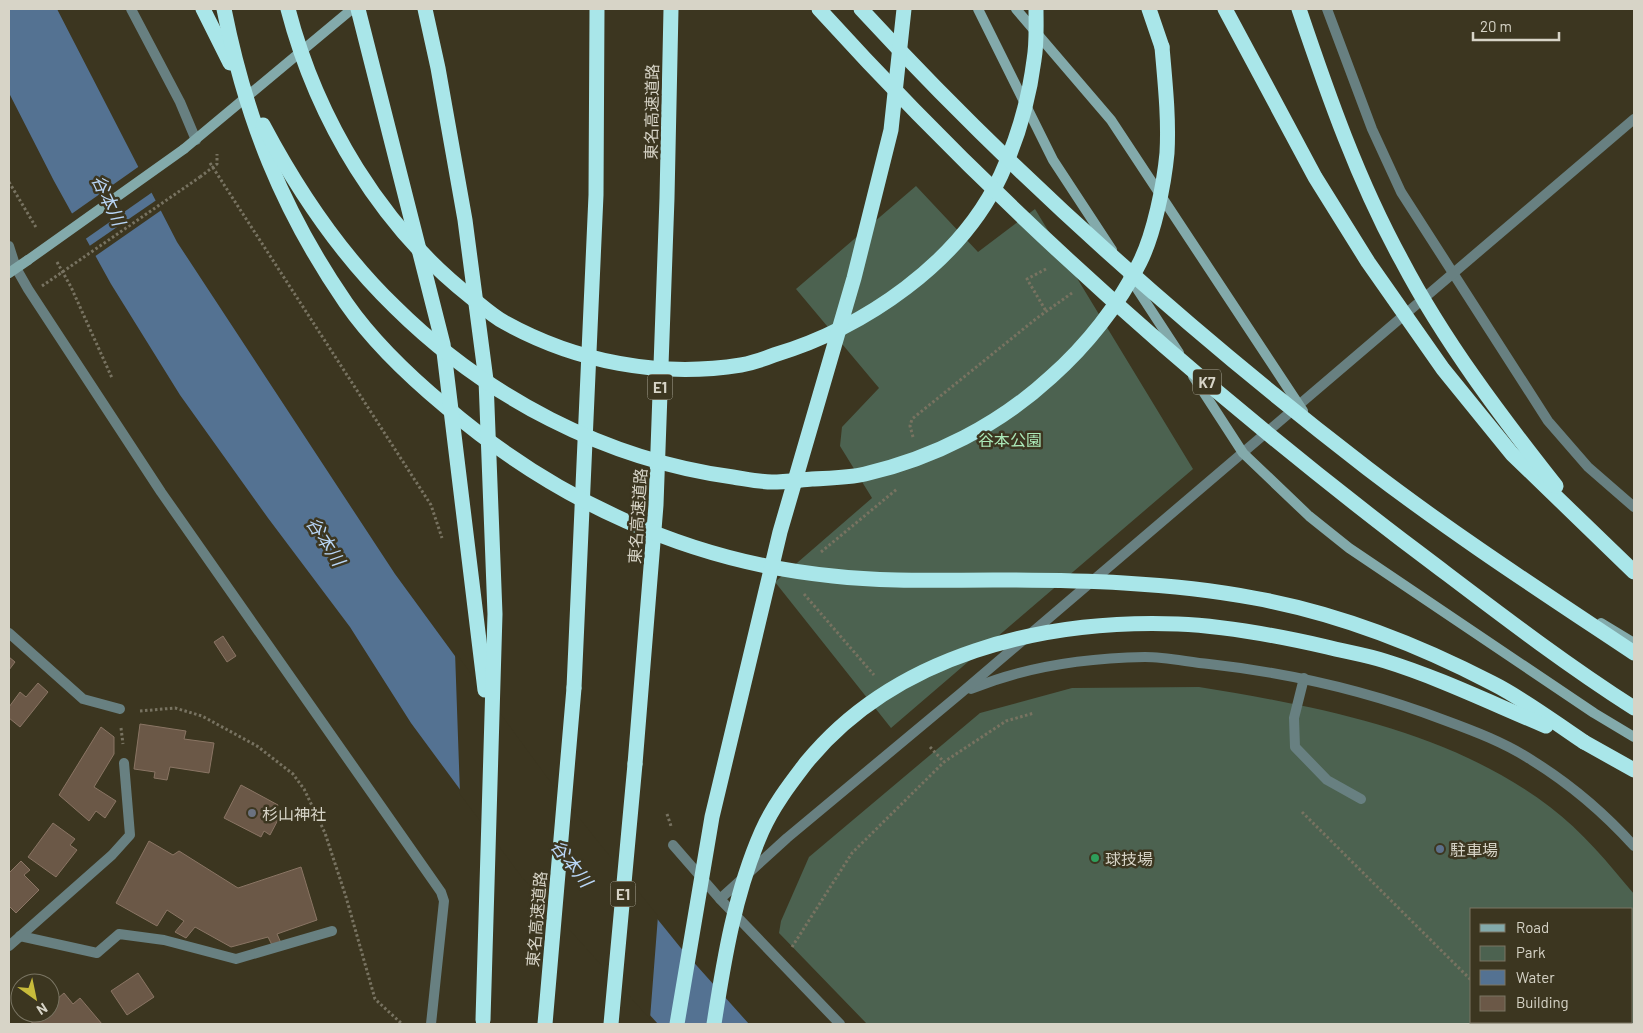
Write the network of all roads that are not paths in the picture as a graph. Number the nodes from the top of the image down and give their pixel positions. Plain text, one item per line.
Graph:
1 (131, 9) edge
2 (203, 9) edge
3 (224, 9) edge
4 (288, 9) edge
5 (352, 9) edge
6 (358, 9) edge
7 (425, 9) edge
8 (597, 9) edge
9 (670, 9) edge
10 (819, 9) edge
11 (861, 9) edge
12 (904, 9) edge
13 (978, 9) edge
14 (1016, 9) edge
15 (1036, 9) edge
16 (1149, 9) edge
17 (1225, 9) edge
18 (1299, 9) edge
19 (1327, 9) edge
20 (1634, 119) edge
21 (196, 140) junction
22 (9, 246) edge
23 (12, 271) edge
24 (1453, 274) junction
25 (1298, 406) junction
26 (1243, 452) junction
27 (1634, 507) edge
28 (1593, 532) junction
29 (1634, 572) edge
30 (9, 633) edge
31 (1634, 643) edge
32 (1634, 653) edge
33 (1304, 678) junction
34 (961, 693) junction
35 (1634, 708) edge
36 (120, 710) road end
37 (491, 733) junction
38 (1634, 737) edge
39 (1584, 742) junction
40 (124, 763) road end
41 (1634, 770) edge
42 (1361, 798) dead end
43 (673, 845) dead end
44 (1634, 846) edge
45 (720, 899) junction
46 (332, 931) dead end
47 (20, 936) junction
48 (9, 946) edge
49 (483, 1022) edge
50 (431, 1024) edge
51 (545, 1024) edge
52 (611, 1024) edge
53 (676, 1024) edge
54 (714, 1024) edge
55 (840, 1024) edge

1 - 21 street
2 - 16 highway, bridge
3 - 39 highway, bridge
4 - 15 highway, bridge
5 - 21 street
6 - 37 highway, bridge
7 - 37 highway, bridge
8 - 51 highway, 東名高速道路, bridge
9 - 52 highway, 東名高速道路 / E1, bridge
10 - 35 highway, K7, bridge
11 - 32 highway, K7, bridge
12 - 53 highway, bridge
13 - 26 street
14 - 25 street
17 - 28 highway, bridge
18 - 28 highway, bridge
19 - 24 street
20 - 24 street
21 - 23 street, bridge
22 - 23 street
23 - 50 street
24 - 25 street
24 - 27 street
25 - 26 street
25 - 31 street
26 - 34 street
26 - 38 street
28 - 29 highway, bridge
30 - 36 street
33 - 34 street
33 - 42 street
33 - 44 street
34 - 45 street
37 - 49 highway, bridge
39 - 41 highway
39 - 54 highway, bridge
40 - 47 street
43 - 45 street
45 - 55 street
46 - 47 street
47 - 48 street

